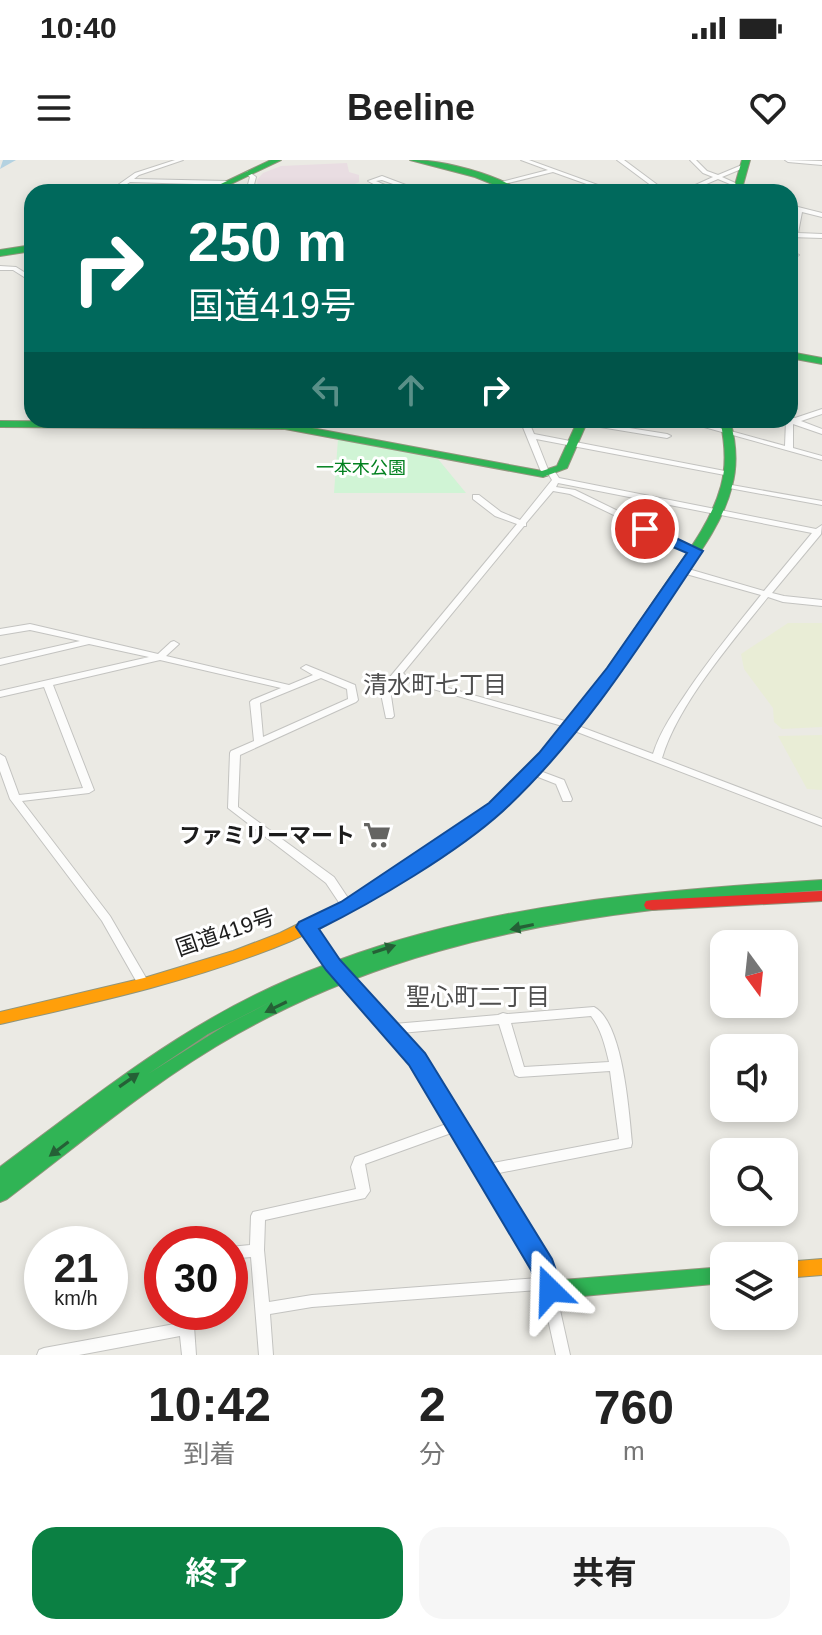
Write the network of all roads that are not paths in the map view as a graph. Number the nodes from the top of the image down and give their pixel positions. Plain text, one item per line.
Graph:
1 (180, 160) edge
2 (414, 160) edge
3 (524, 160) edge
4 (620, 160) edge
5 (693, 160) edge
6 (788, 160) edge
7 (273, 161) edge
8 (747, 162) edge
9 (822, 163) edge
10 (553, 171) junction
11 (717, 177) junction
12 (241, 179) junction
13 (128, 180) junction
14 (500, 182) junction
15 (122, 184) edge
16 (228, 184) edge
17 (244, 184) edge
18 (378, 184) edge
19 (398, 184) edge
20 (493, 184) edge
21 (504, 184) edge
22 (591, 184) edge
23 (653, 184) edge
24 (701, 184) edge
25 (729, 184) edge
26 (740, 184) edge
27 (800, 209) joint
28 (798, 215) edge
29 (822, 215) edge
30 (798, 234) edge
31 (822, 236) edge
32 (24, 249) edge
33 (0, 253) edge
34 (0, 268) edge
35 (24, 275) edge
36 (798, 356) edge
37 (822, 361) edge
38 (822, 411) edge
39 (798, 418) edge
40 (798, 422) edge
41 (0, 424) edge
42 (24, 424) edge
43 (295, 428) edge
44 (527, 428) edge
45 (580, 428) edge
46 (622, 428) edge
47 (728, 428) edge
48 (734, 428) edge
49 (789, 428) edge
50 (822, 432) edge
51 (530, 436) junction
52 (667, 436) dead end
53 (573, 444) junction
54 (789, 448) junction
55 (822, 458) edge
56 (551, 479) junction
57 (729, 480) junction
58 (476, 497) dead end
59 (822, 503) edge
60 (719, 511) junction
61 (523, 524) junction
62 (820, 529) edge
63 (696, 551) junction
64 (682, 570) junction
65 (765, 594) junction
66 (822, 603) edge
67 (0, 632) edge
68 (91, 642) junction
69 (174, 644) dead end
70 (160, 657) junction
71 (0, 662) edge
72 (306, 668) dead end
73 (399, 673) junction
74 (321, 675) junction
75 (47, 683) junction
76 (288, 687) junction
77 (0, 694) edge
78 (389, 716) dead end
79 (569, 727) junction
80 (259, 742) junction
81 (0, 757) edge
82 (656, 760) junction
83 (532, 771) junction
84 (4, 780) edge
85 (15, 799) junction
86 (567, 799) dead end
87 (822, 823) edge
88 (822, 885) edge
89 (822, 896) edge
90 (348, 907) junction
91 (306, 927) junction
92 (338, 970) junction
93 (143, 983) junction
94 (503, 1017) junction
95 (0, 1018) edge
96 (392, 1029) junction
97 (614, 1066) junction
98 (456, 1126) junction
99 (486, 1170) junction
100 (0, 1177) edge
101 (0, 1194) edge
102 (257, 1250) junction
103 (248, 1251) edge
104 (822, 1267) edge
105 (798, 1269) edge
106 (710, 1276) edge
107 (550, 1290) junction
108 (265, 1309) junction
109 (177, 1330) edge
110 (188, 1330) edge
111 (44, 1355) edge
112 (189, 1355) edge
113 (266, 1355) edge
114 (563, 1355) edge

1 - 13 street
2 - 14 main road
3 - 10 street
4 - 23 street
5 - 11 street
6 - 9 street
7 - 12 main road
8 - 11 street
8 - 26 main road
10 - 14 street
10 - 22 street
11 - 24 street
11 - 25 street
12 - 13 street
12 - 16 main road
12 - 17 street
13 - 15 street
14 - 20 street
14 - 21 main road
18 - 19 street
27 - 28 street
27 - 29 street
30 - 31 street
32 - 33 main road
34 - 35 street
36 - 37 main road
38 - 39 street
40 - 50 street
41 - 42 main road
43 - 56 main road
44 - 51 street
45 - 53 main road
46 - 52 street
47 - 57 main road, 国道419号
48 - 54 street
49 - 54 street
51 - 53 street
51 - 56 street
53 - 56 main road
53 - 57 street
54 - 55 street
56 - 60 street
56 - 61 street
56 - 63 street
57 - 59 street
57 - 60 main road, 国道419号
58 - 61 street
60 - 62 street
60 - 63 main road, 国道419号
61 - 73 street
62 - 65 street
63 - 64 main road, 国道419号
64 - 65 street
64 - 79 main road, 国道419号
65 - 66 street
65 - 82 street
67 - 68 street
68 - 70 street
68 - 71 street
69 - 70 street
70 - 75 street
70 - 76 street
72 - 74 street
73 - 78 street
73 - 79 street
74 - 76 street
74 - 80 street
75 - 77 street
75 - 85 street
76 - 80 street
79 - 82 street
79 - 83 main road, 国道419号
80 - 90 street
81 - 84 street
82 - 87 street
83 - 86 street
83 - 90 main road, 国道419号
84 - 85 street
85 - 93 street
92 -> 88 main road
89 -> 92 main road
90 - 91 main road, 国道419号
91 - 92 main road
91 - 93 main road, 国道419号
92 - 96 street
100 -> 92 main road
92 -> 101 main road
93 - 95 main road, 国道419号
94 - 96 street
94 - 97 street
94 - 97 street
96 - 98 street
97 - 99 street
98 - 99 street
98 - 102 street
99 - 107 street
102 - 103 street
102 - 108 street
104 - 105 main road
106 - 107 main road
107 - 108 street
107 - 114 street
108 - 113 street
109 - 111 street
110 - 112 street

